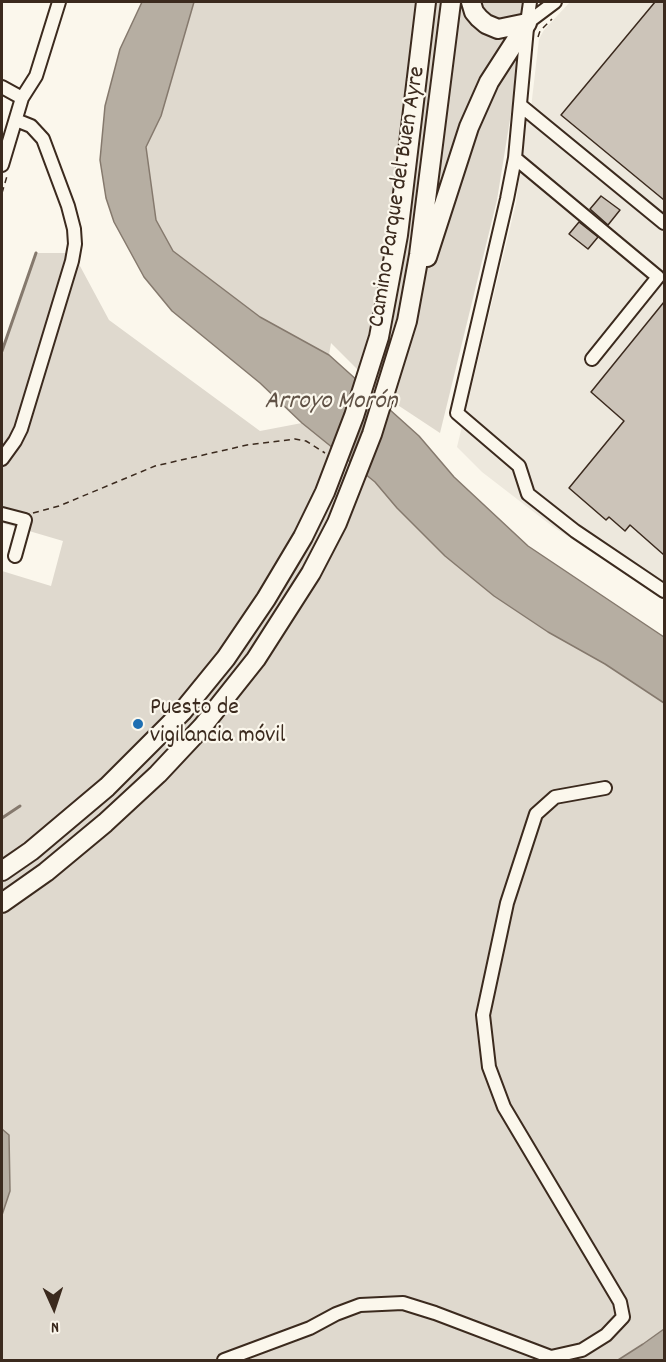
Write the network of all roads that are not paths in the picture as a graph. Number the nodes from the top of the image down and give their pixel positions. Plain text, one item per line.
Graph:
1 (59, 2) edge
2 (426, 2) edge
3 (451, 2) edge
4 (471, 2) edge
5 (530, 2) edge
6 (555, 2) edge
7 (528, 24) junction
8 (2, 87) edge
9 (22, 98) junction
10 (520, 105) junction
11 (16, 120) junction
12 (515, 158) junction
13 (2, 165) edge
14 (664, 223) edge
15 (407, 321) junction
16 (592, 359) dead end
17 (2, 459) edge
18 (7, 516) edge
19 (15, 556) dead end
20 (664, 591) edge
21 (605, 788) dead end
22 (2, 871) edge
23 (2, 903) edge
24 (224, 1360) edge

1 - 9 street
2 - 22 highway, Camino Parque del Buen Ayre
3 - 15 highway, Camino Parque del Buen Ayre
4 - 7 highway
5 - 7 street
6 - 7 street
7 - 10 street
7 - 15 highway
8 - 9 street
9 - 11 street
10 - 12 street
10 - 14 street
11 - 13 street
11 - 17 street
12 - 16 street
12 - 20 street
15 - 23 highway, Camino Parque del Buen Ayre
18 - 19 street
21 - 24 street

